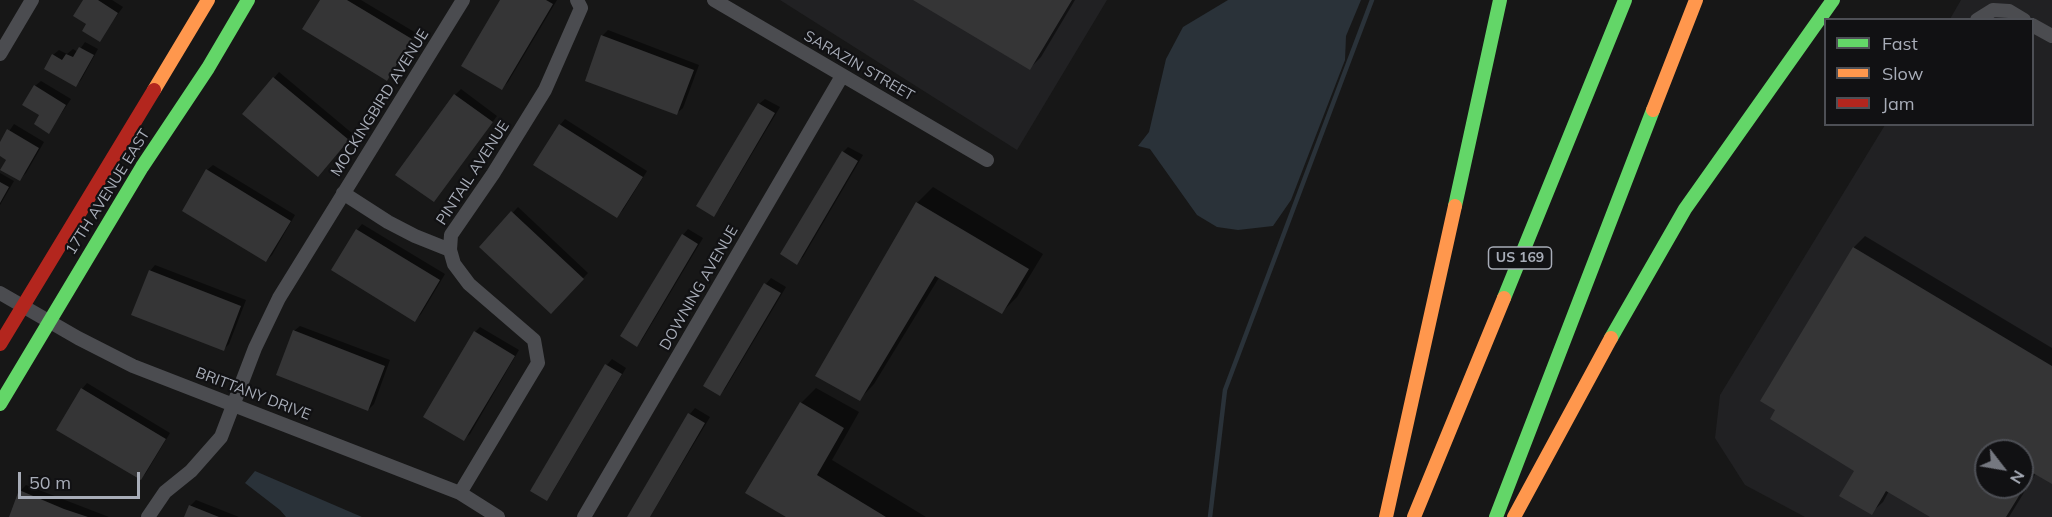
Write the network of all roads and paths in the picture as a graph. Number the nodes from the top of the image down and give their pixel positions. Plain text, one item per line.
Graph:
1 (33, 0) edge
2 (208, 0) edge
3 (248, 0) edge
4 (463, 0) edge
5 (714, 0) edge
6 (1500, 0) edge
7 (1625, 0) edge
8 (1696, 0) edge
9 (1833, 0) edge
10 (579, 4) edge
11 (1980, 18) edge
12 (2021, 18) edge
13 (2034, 26) edge
14 (2052, 36) edge
15 (0, 54) edge
16 (842, 76) junction
17 (987, 160) dead end
18 (343, 193) junction
19 (450, 250) junction
20 (0, 293) edge
21 (22, 306) junction
22 (49, 322) junction
23 (0, 344) edge
24 (0, 404) edge
25 (234, 404) junction
26 (460, 493) junction
27 (148, 517) edge
28 (498, 517) edge
29 (584, 517) edge
30 (1386, 517) edge
31 (1414, 517) edge
32 (1496, 517) edge
33 (1514, 517) edge

1 - 15 street
2 - 21 main road, 17TH AVENUE EAST
3 - 22 main road, 17TH AVENUE EAST
4 - 18 street, MOCKINGBIRD AVENUE
5 - 16 street, SARAZIN STREET
6 - 30 main road
7 - 31 main road, US 169
8 - 32 main road
9 - 33 main road
10 - 19 street, PINTAIL AVENUE
11 - 12 street
13 - 14 street
16 - 17 street, SARAZIN STREET
16 - 29 street, DOWNING AVENUE
18 - 19 street, MOCKINGBIRD AVENUE
18 - 25 street, MOCKINGBIRD AVENUE
19 - 26 street, PINTAIL AVENUE
20 - 21 street, BRITTANY DRIVE
21 - 22 street, BRITTANY DRIVE
21 - 23 main road, 17TH AVENUE EAST
22 - 24 main road, 17TH AVENUE EAST
22 - 25 street, BRITTANY DRIVE
25 - 26 street, BRITTANY DRIVE
25 - 27 street, MOCKINGBIRD AVENUE
26 - 28 street, BRITTANY DRIVE

